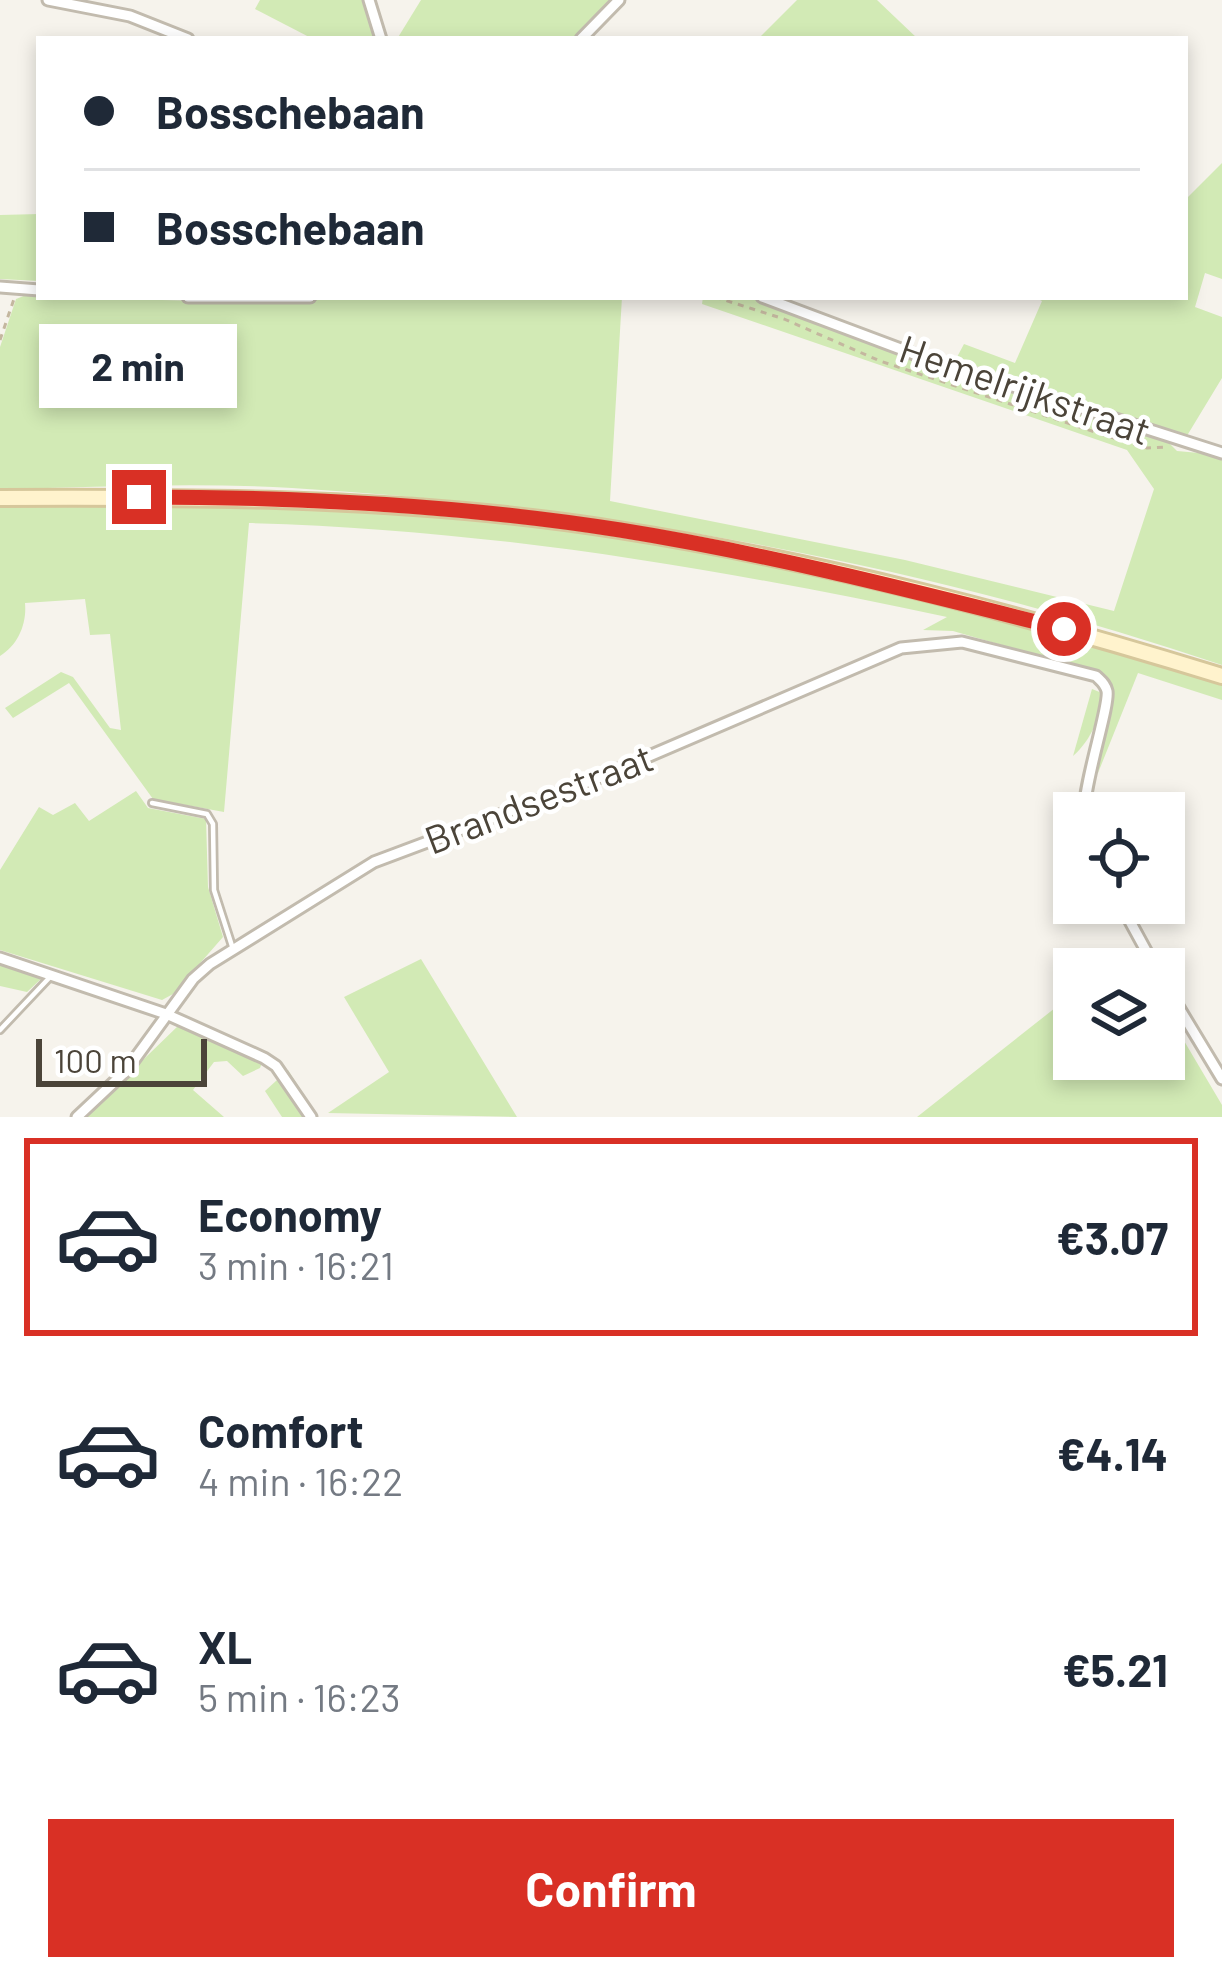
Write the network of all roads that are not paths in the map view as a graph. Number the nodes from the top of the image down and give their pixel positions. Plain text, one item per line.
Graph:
1 (48, 0) edge
2 (369, 0) edge
3 (619, 0) edge
4 (180, 36) edge
5 (379, 36) edge
6 (584, 36) edge
7 (0, 287) edge
8 (36, 290) edge
9 (771, 300) edge
10 (1222, 453) edge
11 (0, 498) edge
12 (1222, 676) edge
13 (1086, 792) edge
14 (152, 803) dead end
15 (232, 949) junction
16 (0, 958) edge
17 (54, 973) junction
18 (166, 1014) junction
19 (1185, 1017) edge
20 (0, 1030) edge
21 (1222, 1078) edge
22 (77, 1117) edge
23 (311, 1117) edge

1 - 4 street
2 - 5 street
3 - 6 street
7 - 8 street
9 - 10 street, Hemelrijkstraat
11 - 12 main road
13 - 15 street, Brandsestraat
14 - 15 lane
15 - 18 street, Brandsestraat
16 - 17 street
17 - 18 street
17 - 20 lane
18 - 22 street, Brandsestraat
18 - 23 street
19 - 21 street

